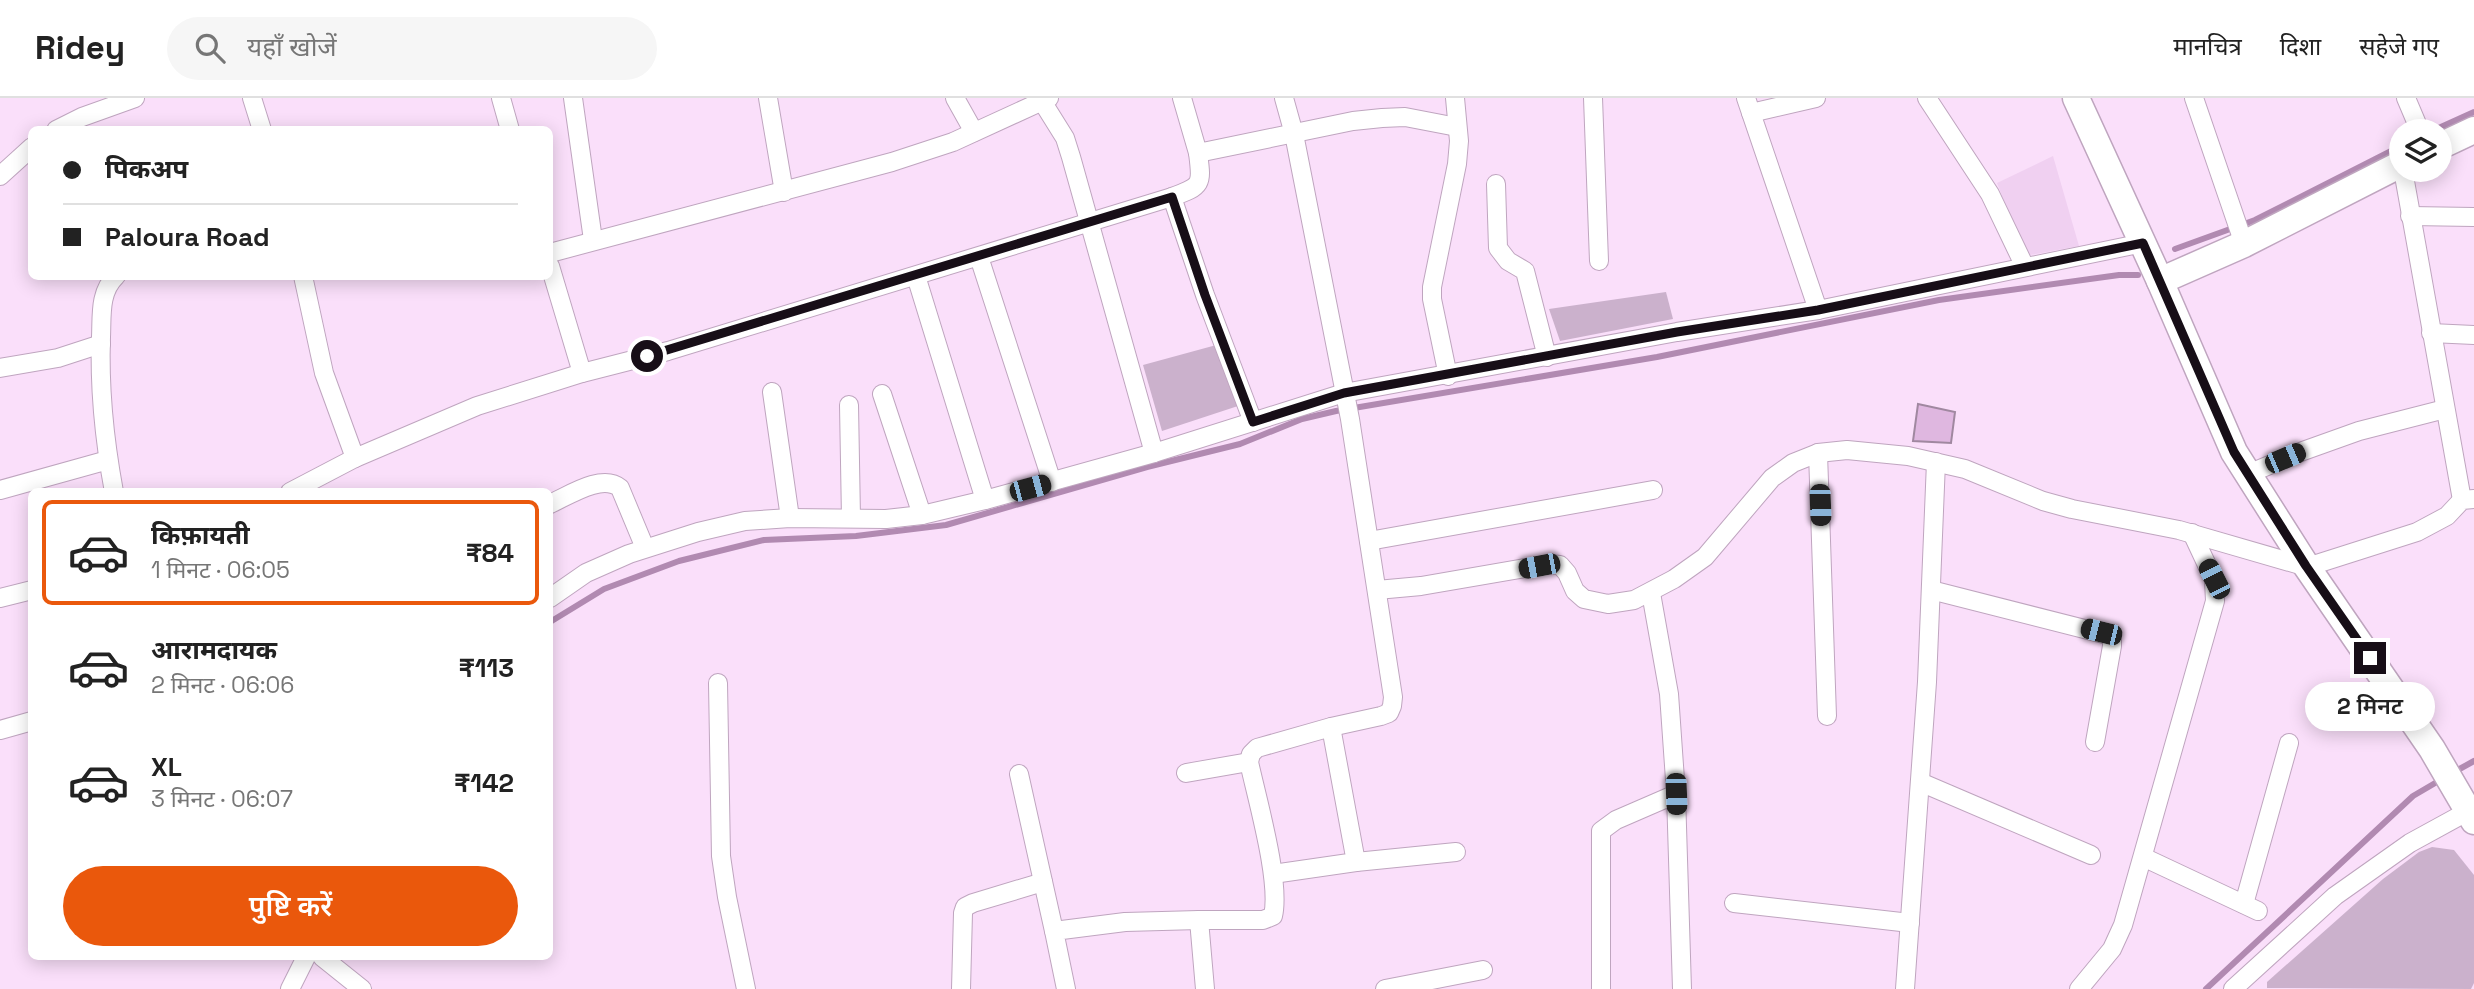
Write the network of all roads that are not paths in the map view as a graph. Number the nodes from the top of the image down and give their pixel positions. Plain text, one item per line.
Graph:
1 (135, 98) edge
2 (252, 98) edge
3 (501, 98) edge
4 (573, 98) edge
5 (768, 98) edge
6 (955, 98) edge
7 (1182, 98) edge
8 (1284, 98) edge
9 (1455, 98) edge
10 (1593, 98) edge
11 (1816, 98) edge
12 (1927, 98) edge
13 (2076, 98) edge
14 (2194, 98) edge
15 (2406, 98) edge
16 (1044, 99) edge
17 (116, 101) edge
18 (1749, 106) edge
19 (2415, 119) edge
20 (64, 126) edge
21 (261, 126) edge
22 (509, 126) edge
23 (1457, 127) junction
24 (2474, 130) edge
25 (974, 132) junction
26 (1294, 134) junction
27 (2452, 140) edge
28 (28, 150) edge
29 (1198, 153) junction
30 (2389, 169) edge
31 (0, 176) edge
32 (2405, 182) edge
33 (1496, 184) dead end
34 (784, 192) junction
35 (1172, 197) junction
36 (2410, 216) junction
37 (2474, 217) edge
38 (1088, 222) junction
39 (2241, 232) junction
40 (593, 240) junction
41 (2143, 243) junction
42 (553, 252) edge
43 (979, 257) junction
44 (1599, 261) dead end
45 (2025, 267) junction
46 (553, 276) edge
47 (916, 276) junction
48 (113, 280) edge
49 (304, 280) edge
50 (2160, 281) junction
51 (1818, 310) junction
52 (2431, 333) junction
53 (2474, 335) edge
54 (101, 344) junction
55 (1547, 357) junction
56 (0, 368) edge
57 (582, 373) junction
58 (1448, 376) junction
59 (772, 392) dead end
60 (881, 394) dead end
61 (1345, 396) junction
62 (849, 405) dead end
63 (2445, 409) junction
64 (1253, 422) junction
65 (1154, 453) junction
66 (1818, 453) junction
67 (355, 458) junction
68 (108, 460) junction
69 (1936, 462) junction
70 (2248, 474) junction
71 (1052, 482) junction
72 (113, 488) edge
73 (298, 488) edge
74 (0, 490) edge
75 (1653, 490) dead end
76 (2468, 499) edge
77 (985, 500) junction
78 (553, 503) edge
79 (922, 515) junction
80 (790, 518) junction
81 (851, 519) junction
82 (2192, 533) junction
83 (1369, 541) junction
84 (645, 548) junction
85 (2306, 566) junction
86 (1377, 590) junction
87 (1931, 590) junction
88 (28, 591) edge
89 (1651, 593) junction
90 (553, 596) edge
91 (0, 598) edge
92 (718, 683) dead end
93 (1827, 716) dead end
94 (28, 722) edge
95 (1331, 727) junction
96 (0, 730) edge
97 (2095, 742) dead end
98 (2289, 743) dead end
99 (1249, 762) junction
100 (1186, 772) dead end
101 (1019, 774) dead end
102 (1920, 782) junction
103 (1676, 794) junction
104 (2472, 813) edge
105 (1456, 852) dead end
106 (2091, 855) dead end
107 (2143, 857) junction
108 (1356, 862) junction
109 (1272, 874) junction
110 (1043, 882) junction
111 (1734, 903) dead end
112 (1199, 920) junction
113 (1910, 923) junction
114 (1054, 931) junction
115 (304, 960) edge
116 (326, 960) edge
117 (1483, 970) dead end
118 (290, 989) edge
119 (362, 989) edge
120 (746, 989) edge
121 (961, 989) edge
122 (1066, 989) edge
123 (1205, 989) edge
124 (1385, 989) edge
125 (1601, 989) edge
126 (1682, 989) edge
127 (1905, 989) edge
128 (2079, 989) edge
129 (2234, 989) edge

1 - 17 street
2 - 21 street
3 - 22 street
4 - 40 street
5 - 34 street
6 - 25 street
7 - 29 street
8 - 26 street
9 - 23 street
10 - 44 street
11 - 18 street
12 - 45 street
13 - 41 main road
14 - 39 street
15 - 19 street
16 - 25 street
16 - 38 street
17 - 20 street
18 - 51 street
23 - 26 street
23 - 58 street
24 - 27 main road
25 - 34 street
26 - 29 street
26 - 61 street
28 - 31 street
29 - 35 street
30 - 39 main road
32 - 36 street
33 - 55 street
34 - 40 street
35 - 38 street
35 - 64 street
36 - 37 street
36 - 52 street
38 - 43 street
38 - 65 street
39 - 50 main road
40 - 42 street
41 - 45 street
41 - 50 main road
43 - 47 street
43 - 71 street
45 - 51 street
46 - 57 street
47 - 57 street
47 - 77 street
48 - 54 street
49 - 67 street
50 - 70 main road
51 - 55 street
52 - 53 street
52 - 63 street
54 - 56 street
54 - 68 street
55 - 58 street
57 - 67 street
58 - 61 street
59 - 80 street
60 - 79 street
61 - 64 street
61 - 83 street
62 - 81 street
63 - 70 street
63 - 76 street
64 - 65 street
65 - 71 street
66 - 69 street
66 - 89 street
66 - 93 street
67 - 73 street
68 - 72 street
68 - 74 street
69 - 82 street
69 - 87 street
70 - 85 main road
71 - 77 street
75 - 83 street
76 - 85 street
77 - 79 street
78 - 84 street
79 - 81 street
80 - 81 street
80 - 84 street
82 - 85 street
82 - 107 street
83 - 86 street
84 - 90 street
85 - 104 main road
86 - 89 street
86 - 95 street
87 - 97 street
87 - 102 street
88 - 91 street
89 - 103 street
92 - 120 street
94 - 96 street
95 - 99 street
95 - 108 street
98 - 107 street
99 - 100 street
99 - 109 street
101 - 110 street
102 - 106 street
102 - 113 street
103 - 125 street
103 - 126 street
104 - 129 street
105 - 108 street
107 - 128 street
108 - 109 street
109 - 112 street
110 - 114 street
110 - 121 street
111 - 113 street
112 - 114 street
112 - 123 street
113 - 127 street
114 - 122 street
115 - 118 street
116 - 119 street
117 - 124 street

